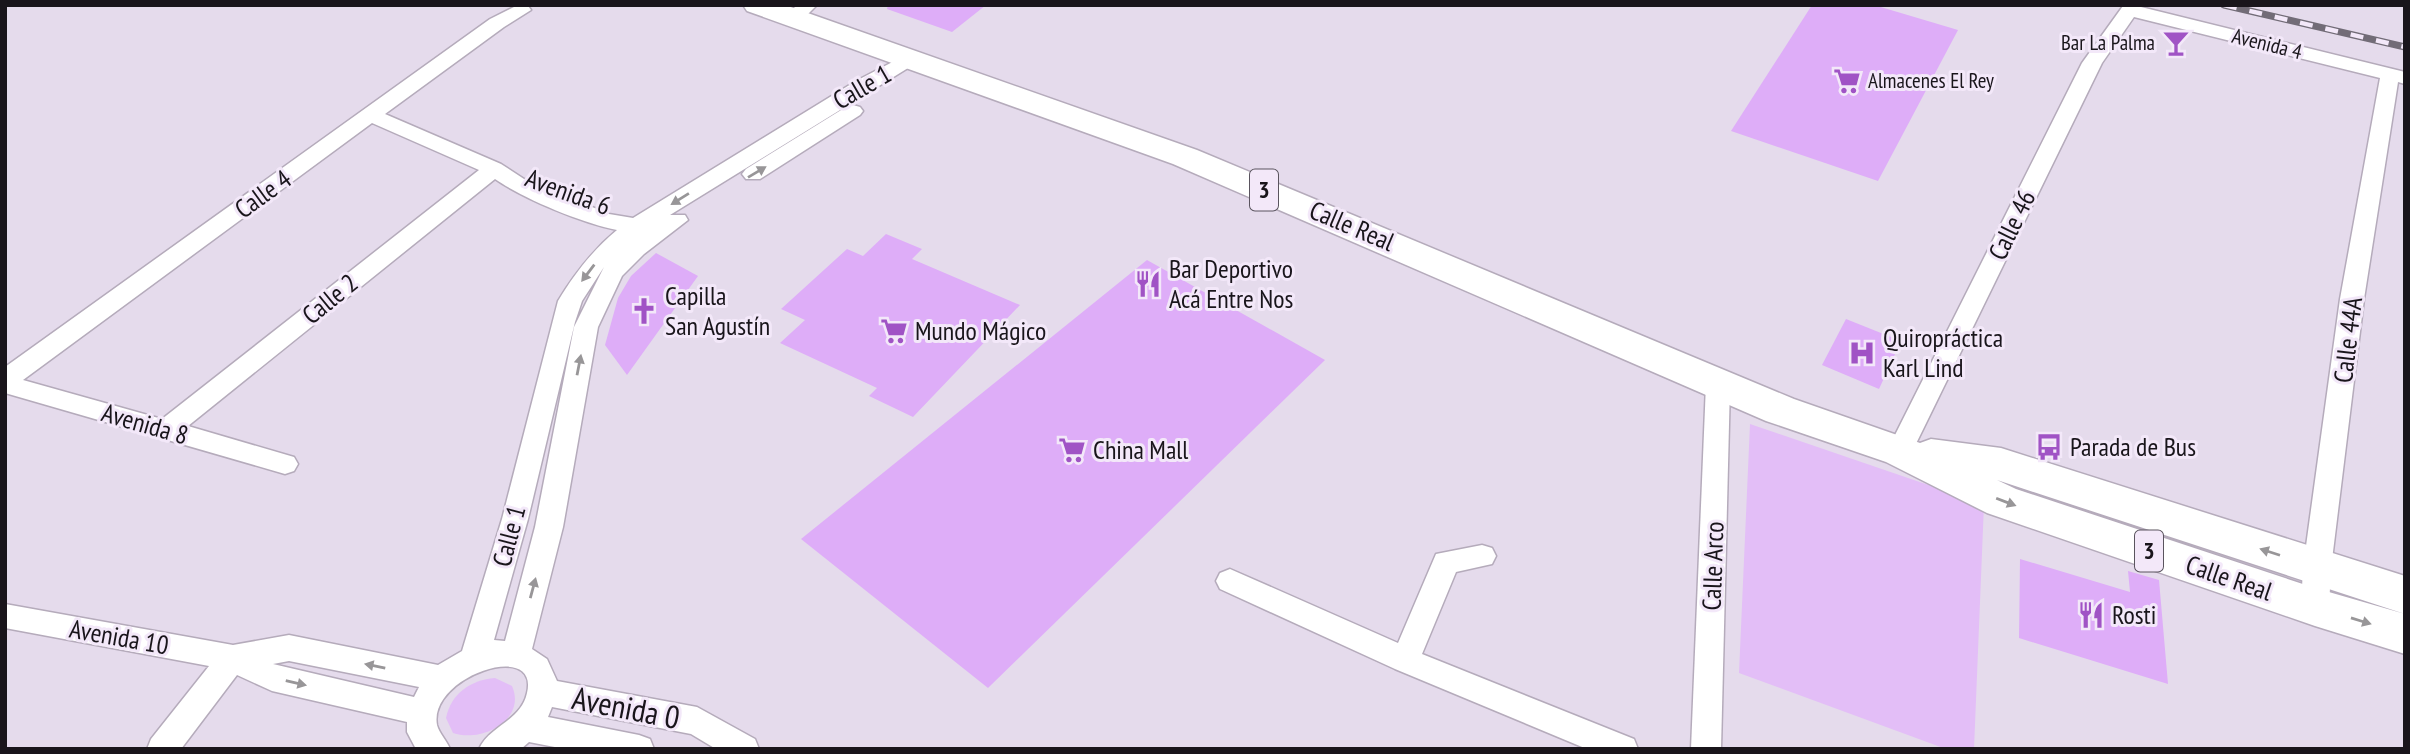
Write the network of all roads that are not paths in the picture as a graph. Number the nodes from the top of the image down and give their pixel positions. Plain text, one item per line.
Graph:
1 (757, 5) edge
2 (2131, 7) edge
3 (522, 10) dead end
4 (801, 11) edge
5 (911, 60) junction
6 (2398, 76) edge
7 (372, 115) junction
8 (494, 169) junction
9 (645, 230) junction
10 (5, 382) edge
11 (1718, 384) junction
12 (573, 397) junction
13 (543, 402) junction
14 (166, 429) junction
15 (1900, 451) junction
16 (285, 464) dead end
17 (1482, 556) dead end
18 (1230, 581) dead end
19 (2316, 588) junction
20 (2405, 595) edge
21 (5, 616) edge
22 (2405, 634) edge
23 (516, 654) junction
24 (233, 658) junction
25 (474, 658) junction
26 (1405, 660) junction
27 (442, 680) junction
28 (543, 692) junction
29 (422, 712) junction
30 (525, 727) junction
31 (433, 748) edge
32 (162, 749) edge
33 (494, 749) edge
34 (639, 749) edge
35 (744, 749) edge
36 (1623, 749) edge
37 (1706, 749) edge

1 - 4 main road, Calle Real / 3
2 - 6 street, Avenida 4
2 - 15 street, Calle 46
3 - 7 street, Calle 4
4 - 5 main road, Calle Real / 3
5 - 9 street, Calle 1
5 - 11 main road, Calle Real / 3
6 - 19 street, Calle 44A
7 - 8 street, Avenida 6
7 - 10 street, Calle 4
8 - 9 street, Avenida 6
8 - 14 street, Calle 2
12 -> 9 street, Calle 1
9 -> 13 street, Calle 1
10 - 14 street, Avenida 8
11 - 15 main road, Calle Real / 3
11 - 37 street, Calle Arco
12 - 13 street
23 -> 12 street, Calle 1
13 - 25 street, Calle 1
14 - 16 street, Avenida 8
15 - 19 main road, Calle Real / 3
17 - 26 street
18 - 26 street
19 - 20 main road, Calle Real / 3
19 -> 22 main road, Calle Real / 3
21 - 24 street, Avenida 10
23 - 25 street
23 - 28 street
27 -> 24 street, Avenida 10
24 -> 29 street, Avenida 10
24 - 32 street
25 - 27 street
26 - 36 street
27 - 29 street
28 - 30 street
28 - 35 street, Avenida 0
29 - 31 street
30 - 33 street
30 - 34 street, Avenida 0

